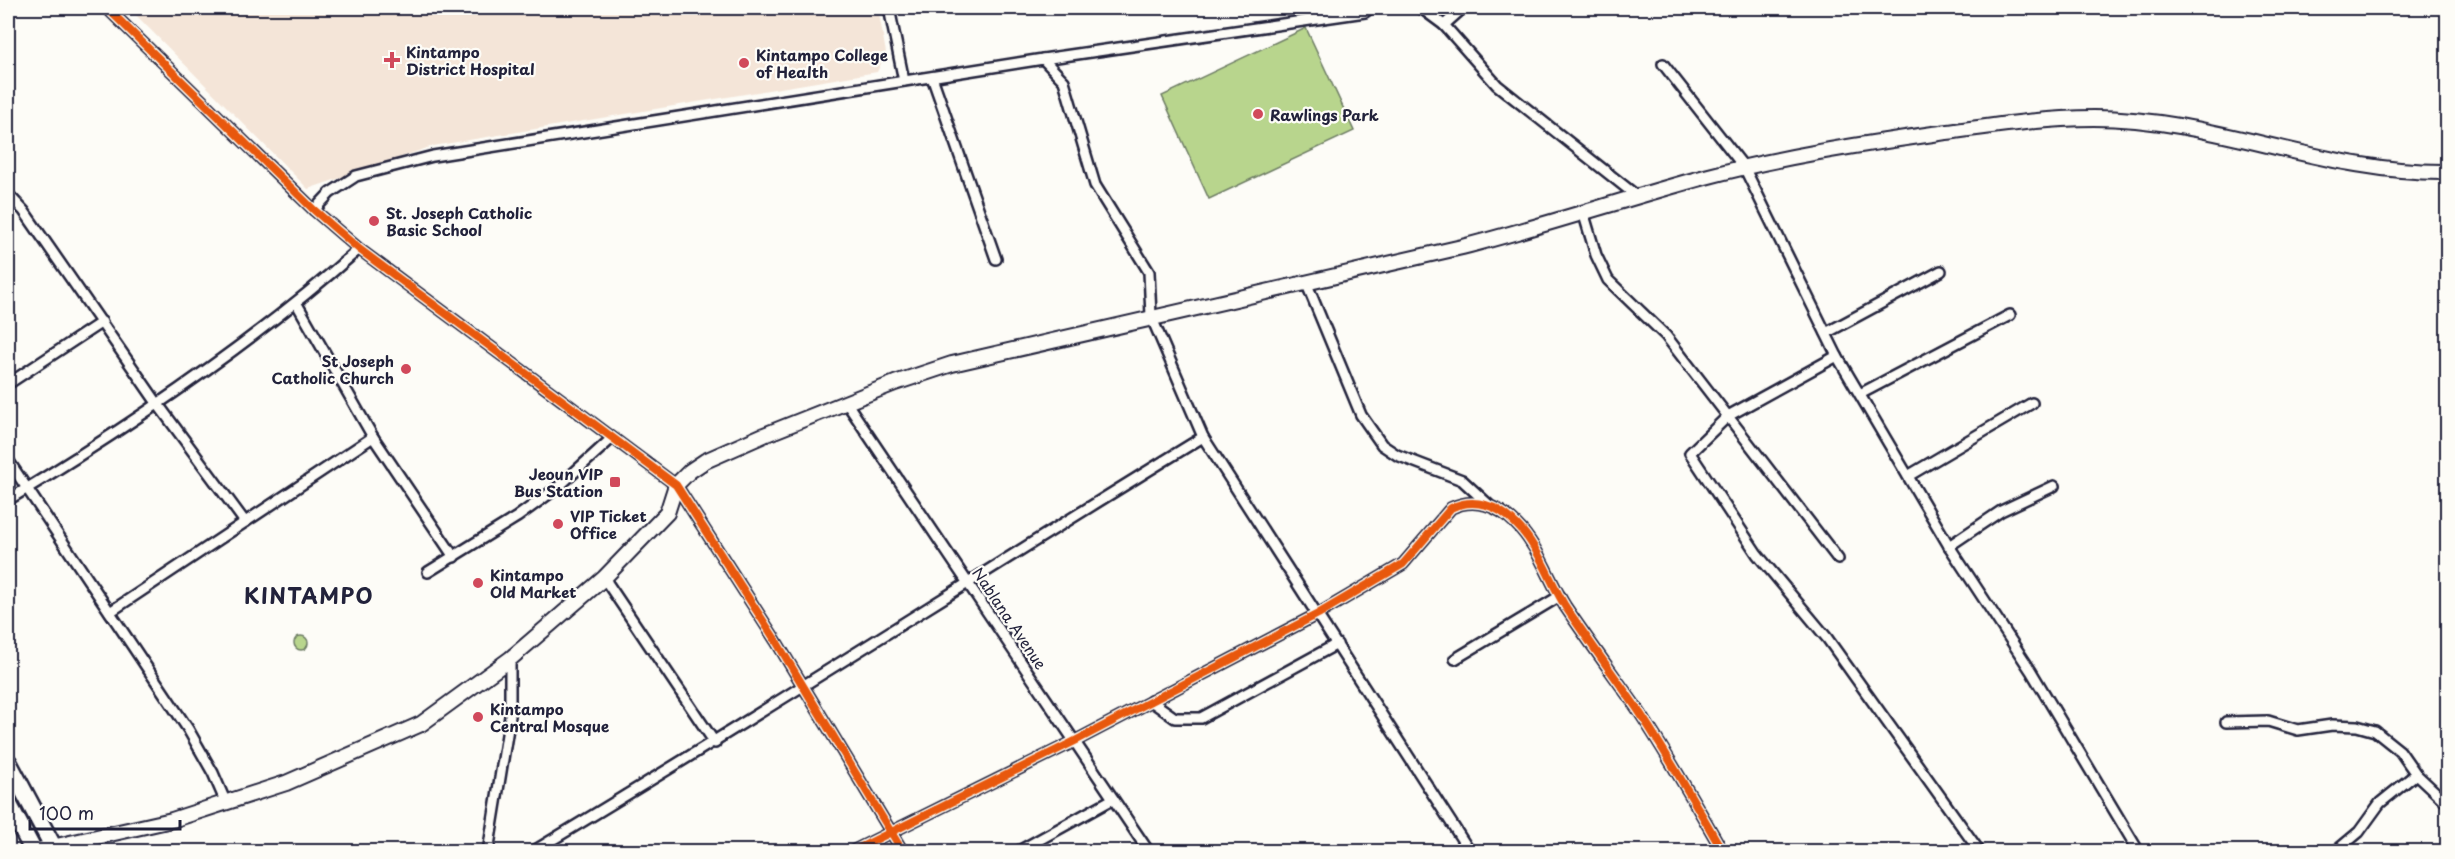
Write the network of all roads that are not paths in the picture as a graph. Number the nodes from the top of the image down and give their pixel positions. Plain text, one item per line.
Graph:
1 (107, 8) edge
2 (889, 8) edge
3 (1370, 8) edge
4 (1421, 8) edge
5 (1463, 8) edge
6 (1444, 25) junction
7 (1043, 59) junction
8 (1663, 64) dead end
9 (932, 77) junction
10 (904, 81) junction
11 (1744, 167) junction
12 (2448, 172) edge
13 (8, 194) edge
14 (1638, 197) junction
15 (314, 210) junction
16 (1584, 214) junction
17 (358, 249) junction
18 (996, 259) dead end
19 (1941, 271) dead end
20 (1306, 282) junction
21 (297, 304) junction
22 (2010, 315) dead end
23 (1151, 316) junction
24 (102, 322) junction
25 (1826, 333) junction
26 (1838, 356) junction
27 (8, 384) edge
28 (1860, 394) junction
29 (846, 402) junction
30 (157, 403) junction
31 (2032, 403) dead end
32 (1728, 416) junction
33 (373, 437) junction
34 (1203, 437) junction
35 (611, 439) junction
36 (8, 460) edge
37 (1908, 476) junction
38 (676, 485) junction
39 (2055, 486) dead end
40 (26, 489) junction
41 (8, 500) edge
42 (1489, 505) junction
43 (245, 522) junction
44 (1949, 546) junction
45 (454, 557) junction
46 (1838, 559) dead end
47 (429, 572) dead end
48 (604, 578) junction
49 (968, 581) junction
50 (1560, 596) junction
51 (110, 612) junction
52 (1318, 614) junction
53 (1337, 644) junction
54 (510, 659) junction
55 (1455, 659) dead end
56 (802, 686) junction
57 (1151, 700) junction
58 (2226, 722) dead end
59 (1075, 741) junction
60 (715, 743) junction
61 (8, 762) edge
62 (2415, 774) junction
63 (1113, 799) junction
64 (8, 803) edge
65 (226, 803) junction
66 (2448, 804) edge
67 (892, 831) junction
68 (54, 848) edge
69 (32, 851) edge
70 (488, 852) edge
71 (532, 852) edge
72 (851, 852) edge
73 (903, 852) edge
74 (1017, 852) edge
75 (1149, 852) edge
76 (1470, 852) edge
77 (1723, 852) edge
78 (1980, 852) edge
79 (2139, 852) edge
80 (2335, 852) edge

1 - 15 street
2 - 10 street
3 - 7 street
4 - 6 street
5 - 6 street
6 - 14 street
7 - 9 street
7 - 23 street
8 - 11 street
9 - 10 street
9 - 18 street
10 - 15 street
11 - 12 main road
11 - 14 main road
11 - 25 street
13 - 24 street
14 - 16 main road
15 - 17 street
16 - 20 main road
16 - 32 street
17 - 21 street
17 - 35 street
19 - 25 street
20 - 23 main road
20 - 42 street
21 - 30 street
21 - 33 street
22 - 28 street
23 - 29 main road
23 - 34 street
24 - 27 street
24 - 30 street
25 - 26 street
26 - 28 street
26 - 32 street
28 - 37 street
29 - 38 main road
29 - 49 street, Nablana Avenue
30 - 40 street
30 - 43 street
31 - 37 street
32 - 46 street
32 - 78 street
33 - 43 street
33 - 45 street
34 - 49 street
34 - 52 street
35 - 38 street
35 - 45 street
36 - 40 street
37 - 44 street
38 - 48 main road
38 - 56 street
39 - 44 street
40 - 41 street
40 - 51 street
42 - 50 street
42 - 52 street
43 - 51 street
44 - 79 street
45 - 47 street
48 - 54 main road
48 - 60 street
49 - 56 street
49 - 59 street, Nablana Avenue
50 - 55 street
50 - 77 street
51 - 65 street
52 - 53 street
52 - 57 street
53 - 57 street
53 - 76 street
54 - 65 main road
54 - 70 street
56 - 60 street
56 - 67 street
57 - 59 street
58 - 62 street
59 - 63 street, Nablana Avenue
59 - 67 street
60 - 71 street
61 - 68 highway
62 - 66 street
62 - 80 street
63 - 74 street
63 - 75 street, Nablana Avenue
64 - 69 highway
65 - 68 main road
67 - 72 street
67 - 73 street
68 - 69 main road

